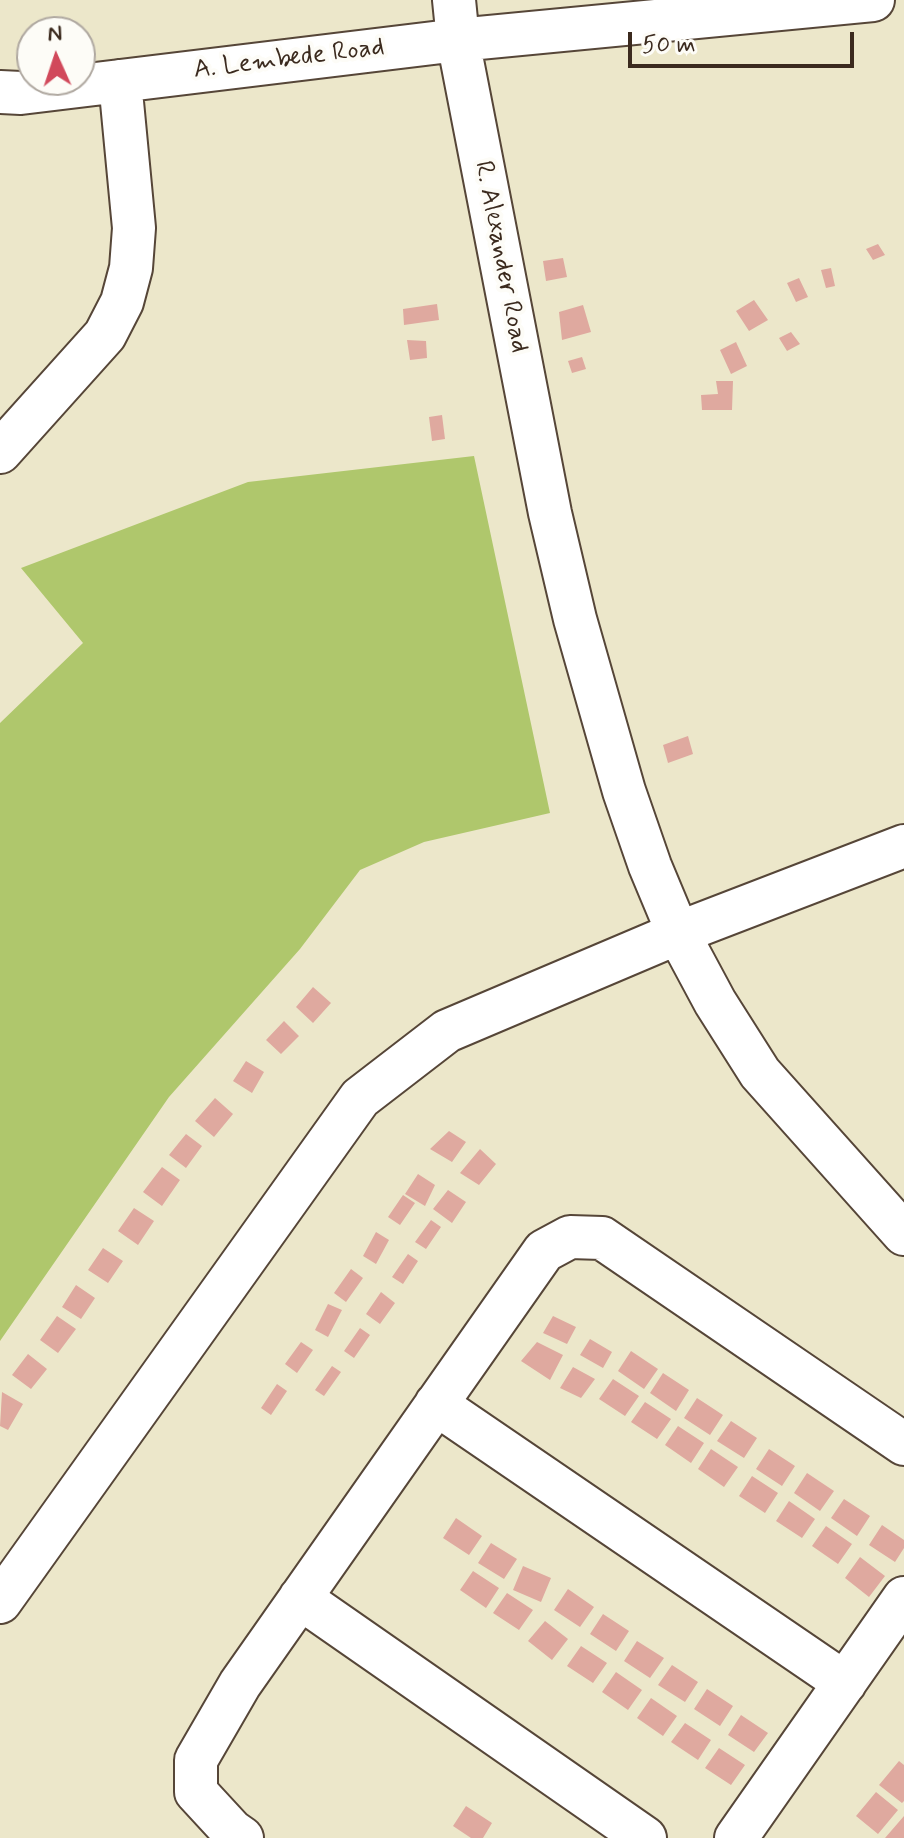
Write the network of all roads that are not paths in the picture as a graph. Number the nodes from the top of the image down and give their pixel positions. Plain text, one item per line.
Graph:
1 (873, 0) edge
2 (456, 20) edge
3 (120, 81) junction
4 (0, 92) edge
5 (0, 452) edge
6 (904, 846) edge
7 (678, 933) junction
8 (904, 1234) edge
9 (436, 1404) junction
10 (904, 1444) edge
11 (300, 1598) junction
12 (904, 1598) edge
13 (0, 1602) edge
14 (845, 1683) junction
15 (242, 1838) edge
16 (645, 1838) edge
17 (736, 1838) edge

1 - 2 street, A. Lembede Road
2 - 3 street, A. Lembede Road
2 - 7 street, R. Alexander Road
3 - 4 street, A. Lembede Road
3 - 5 street
6 - 7 street
7 - 8 street, R. Alexander Road
7 - 13 street
9 - 10 street
9 - 11 street
9 - 14 street
11 - 15 street
11 - 16 street
12 - 14 street
14 - 17 street

